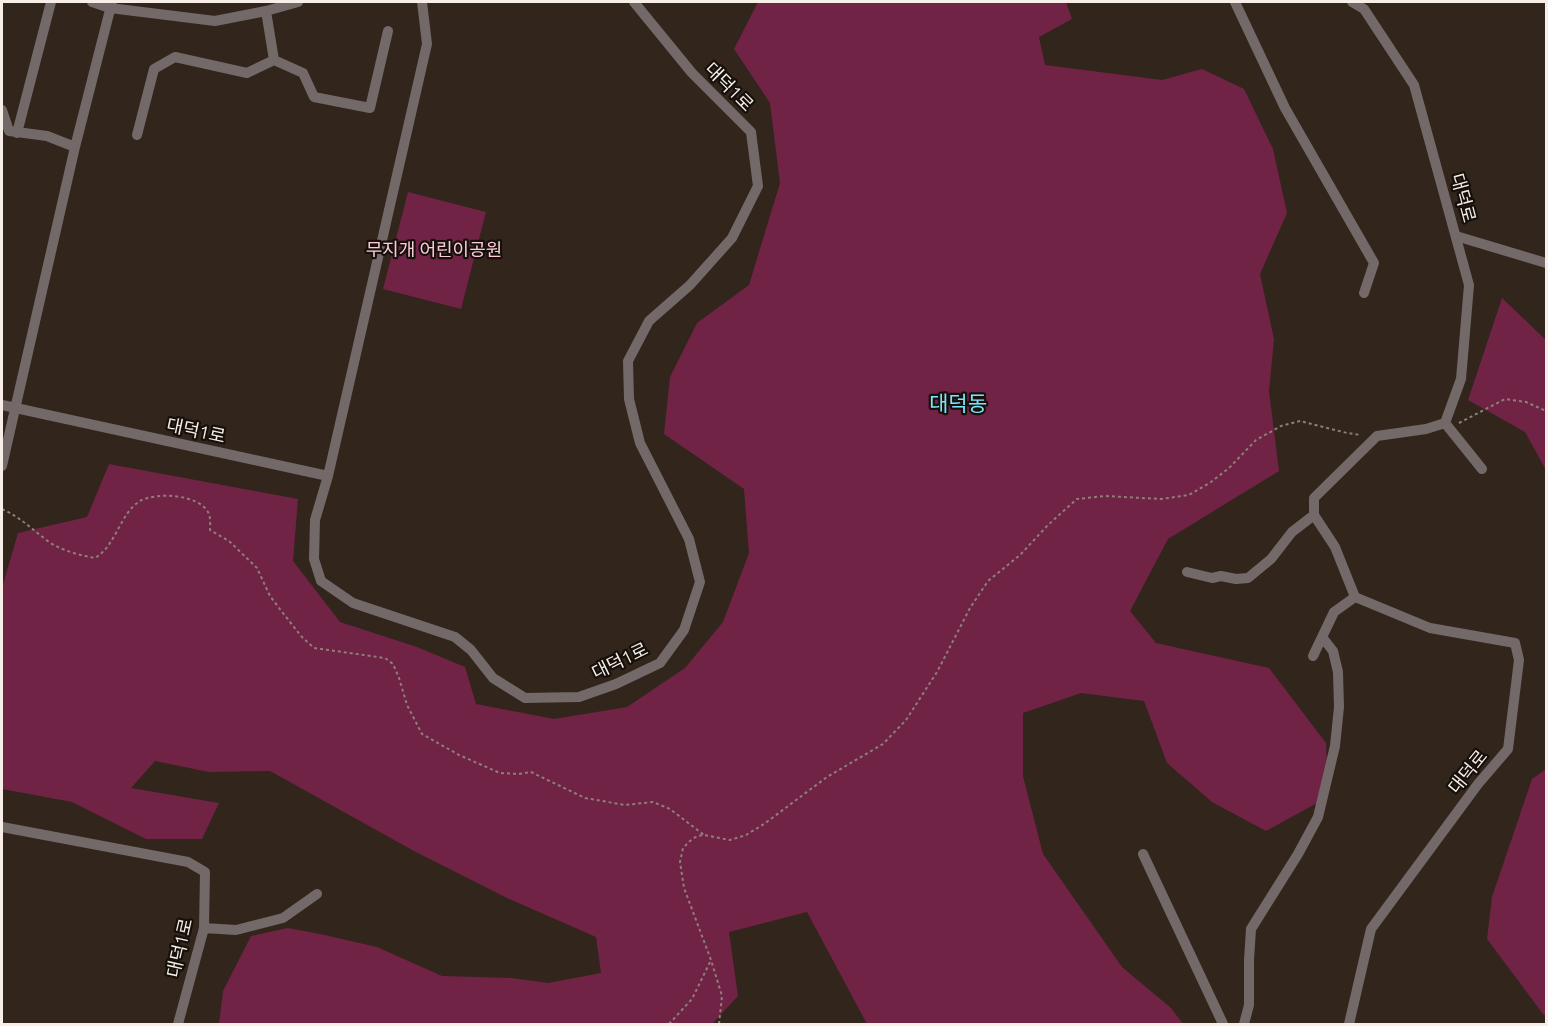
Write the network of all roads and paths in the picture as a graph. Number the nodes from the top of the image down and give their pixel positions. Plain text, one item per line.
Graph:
1 (51, 2) edge
2 (92, 2) edge
3 (298, 2) edge
4 (422, 2) edge
5 (634, 2) edge
6 (1235, 2) edge
7 (1352, 2) edge
8 (111, 5) edge
9 (266, 11) junction
10 (388, 31) dead end
11 (274, 60) junction
12 (2, 110) edge
13 (17, 133) junction
14 (137, 135) dead end
15 (75, 147) junction
16 (1456, 236) junction
17 (1546, 263) edge
18 (1364, 293) dead end
19 (2, 405) edge
20 (15, 408) junction
21 (1546, 411) edge
22 (1447, 425) junction
23 (1377, 436) junction
24 (2, 466) edge
25 (1482, 469) dead end
26 (328, 476) junction
27 (2, 509) edge
28 (1314, 515) junction
29 (1187, 572) dead end
30 (1355, 597) junction
31 (1322, 637) junction
32 (1313, 656) dead end
33 (2, 827) edge
34 (704, 835) junction
35 (1143, 854) dead end
36 (317, 894) dead end
37 (204, 928) junction
38 (711, 960) junction
39 (178, 1024) edge
40 (669, 1024) edge
41 (719, 1024) edge
42 (1223, 1024) edge
43 (1244, 1024) edge
44 (1349, 1024) edge

1 - 13 street
2 - 8 street
3 - 9 street
4 - 26 street
5 - 26 street, 대덕1로
6 - 18 street
7 - 16 street, 대덕로
8 - 9 street
8 - 15 street
9 - 11 street
10 - 11 street
11 - 14 street
12 - 13 street
13 - 15 street
15 - 20 street
16 - 17 street
16 - 22 street, 대덕로
19 - 20 street, 대덕1로
20 - 24 street
20 - 26 street, 대덕1로
21 - 22 path
22 - 23 street
22 - 25 street
23 - 28 street
23 - 34 path
27 - 34 path
28 - 29 street
28 - 30 street
30 - 31 street
30 - 44 street, 대덕로
31 - 32 street
31 - 43 street
33 - 37 street, 대덕1로
34 - 38 path
35 - 42 street
36 - 37 street
37 - 39 street, 대덕1로
38 - 40 path
38 - 41 path

